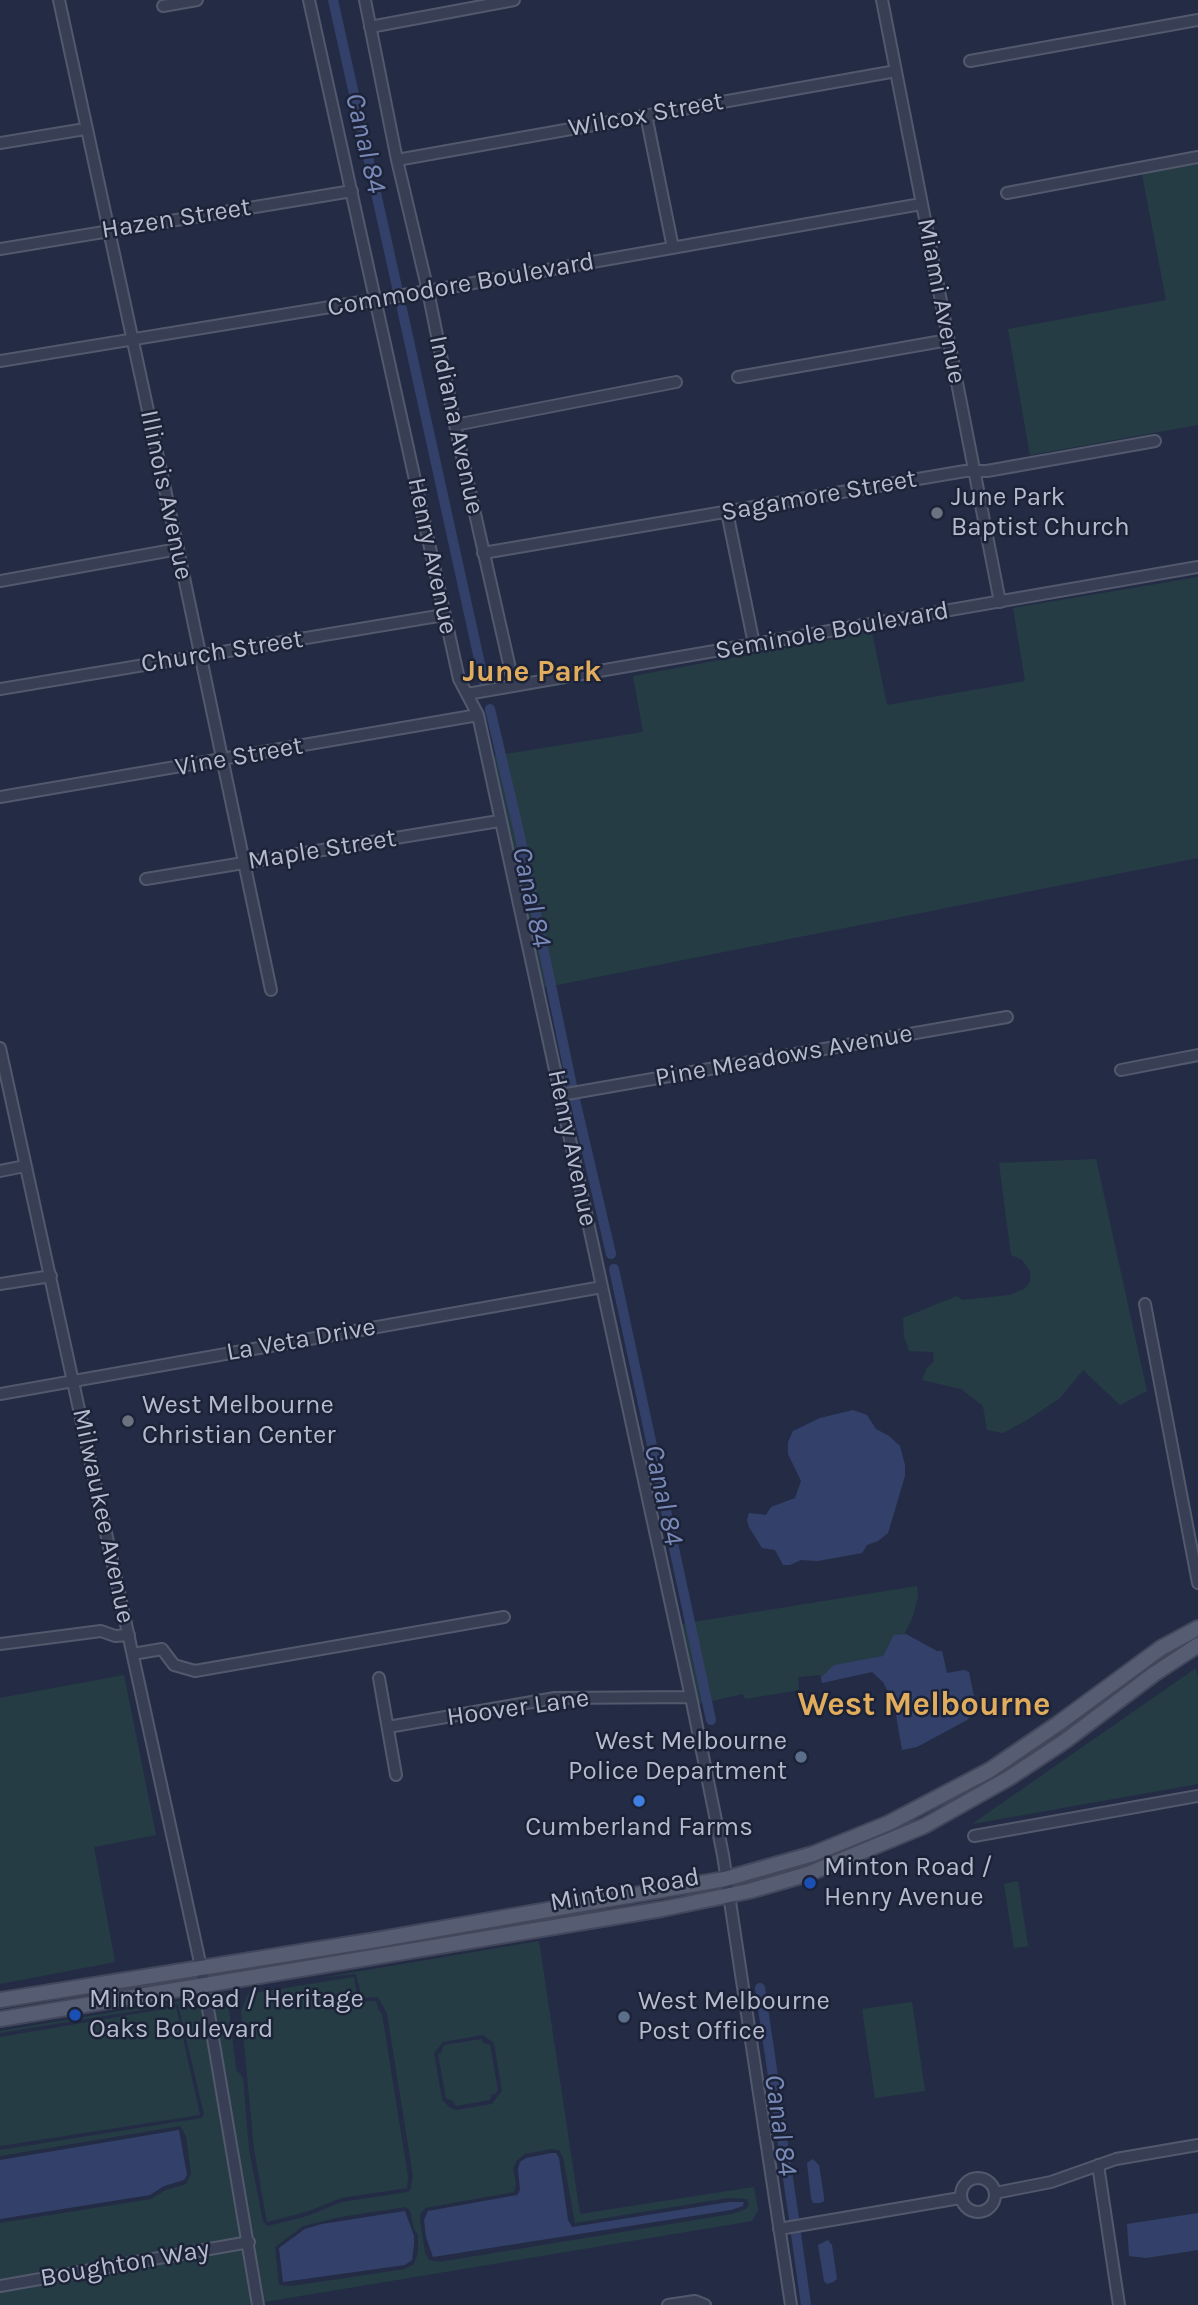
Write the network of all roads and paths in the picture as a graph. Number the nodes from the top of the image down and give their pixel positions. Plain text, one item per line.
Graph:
1 (59, 0) edge
2 (197, 0) edge
3 (309, 0) edge
4 (365, 0) edge
5 (514, 0) edge
6 (882, 0) edge
7 (163, 6) dead end
8 (1198, 20) edge
9 (370, 27) junction
10 (970, 61) dead end
11 (896, 71) junction
12 (646, 115) junction
13 (85, 129) junction
14 (0, 143) edge
15 (1198, 157) edge
16 (397, 160) junction
17 (352, 191) junction
18 (1007, 193) dead end
19 (922, 204) junction
20 (108, 230) junction
21 (673, 248) junction
22 (0, 249) edge
23 (428, 292) junction
24 (376, 300) junction
25 (131, 339) junction
26 (948, 340) junction
27 (0, 361) edge
28 (738, 377) dead end
29 (676, 382) dead end
30 (455, 425) junction
31 (1154, 440) dead end
32 (975, 472) junction
33 (727, 512) junction
34 (178, 549) junction
35 (483, 553) junction
36 (1198, 567) edge
37 (0, 581) edge
38 (1000, 602) junction
39 (444, 615) junction
40 (754, 644) junction
41 (200, 656) junction
42 (514, 686) junction
43 (0, 690) edge
44 (467, 694) junction
45 (478, 715) junction
46 (222, 760) junction
47 (0, 797) edge
48 (499, 821) junction
49 (243, 863) junction
50 (146, 879) dead end
51 (271, 990) dead end
52 (1007, 1017) dead end
53 (1, 1055) edge
54 (1198, 1055) edge
55 (1121, 1070) dead end
56 (561, 1096) junction
57 (25, 1166) junction
58 (0, 1171) edge
59 (51, 1276) junction
60 (0, 1284) edge
61 (602, 1287) junction
62 (1145, 1304) dead end
63 (73, 1381) junction
64 (0, 1394) edge
65 (1198, 1583) edge
66 (504, 1617) dead end
67 (1198, 1628) edge
68 (129, 1635) junction
69 (0, 1644) edge
70 (1198, 1645) edge
71 (133, 1654) junction
72 (379, 1678) dead end
73 (691, 1697) junction
74 (388, 1727) junction
75 (996, 1766) junction
76 (397, 1775) dead end
77 (1011, 1777) junction
78 (1198, 1796) edge
79 (974, 1836) dead end
80 (725, 1879) junction
81 (728, 1896) junction
82 (201, 1967) junction
83 (204, 1984) junction
84 (0, 2000) edge
85 (0, 2019) edge
86 (1198, 2146) edge
87 (1097, 2165) junction
88 (995, 2193) junction
89 (960, 2198) junction
90 (779, 2229) junction
91 (249, 2242) junction
92 (0, 2286) edge
93 (258, 2305) edge
94 (667, 2305) edge
95 (705, 2305) edge
96 (791, 2305) edge
97 (1119, 2305) edge

1 - 13 street, Illinois Avenue
2 - 7 street
3 - 17 street, Henry Avenue
4 - 9 street, Indiana Avenue
5 - 9 street
6 - 11 street, Miami Avenue
8 - 10 street
9 - 16 street, Indiana Avenue
11 - 12 street, Wilcox Street
11 - 19 street, Miami Avenue
12 - 16 street, Wilcox Street
12 - 21 street
13 - 14 street
13 - 20 street, Illinois Avenue
15 - 18 street
16 - 23 street, Indiana Avenue
17 - 20 street, Hazen Street
17 - 24 street, Henry Avenue
19 - 21 street, Commodore Boulevard
19 - 26 street, Miami Avenue
20 - 22 street, Hazen Street
20 - 25 street, Illinois Avenue
21 - 23 street, Commodore Boulevard
23 - 24 street, Commodore Boulevard
23 - 30 street, Indiana Avenue
24 - 25 street, Commodore Boulevard
24 - 39 street, Henry Avenue
25 - 27 street, Commodore Boulevard
25 - 34 street, Illinois Avenue
26 - 28 street
26 - 32 street, Miami Avenue
29 - 30 street
30 - 35 street, Indiana Avenue
31 - 32 street, Sagamore Street
32 - 33 street, Sagamore Street
32 - 38 street, Miami Avenue
33 - 35 street, Sagamore Street
33 - 40 street
34 - 37 street
34 - 41 street, Illinois Avenue
35 - 42 street, Indiana Avenue
36 - 38 street, Seminole Boulevard
38 - 40 street, Seminole Boulevard
39 - 41 street, Church Street
39 - 44 street, Henry Avenue
40 - 42 street, Seminole Boulevard
41 - 43 street, Church Street
41 - 46 street, Illinois Avenue
42 - 44 street, Seminole Boulevard
44 - 45 street, Henry Avenue
45 - 46 street, Vine Street
45 - 48 street, Henry Avenue
46 - 47 street, Vine Street
46 - 49 street, Illinois Avenue
48 - 49 street, Maple Street
48 - 56 street, Henry Avenue
49 - 50 street, Maple Street
49 - 51 street, Illinois Avenue
52 - 56 street, Pine Meadows Avenue
53 - 57 street, Milwaukee Avenue
54 - 55 street
56 - 61 street, Henry Avenue
57 - 58 street
57 - 59 street, Milwaukee Avenue
59 - 60 street
59 - 63 street, Milwaukee Avenue
61 - 63 street, La Veta Drive
61 - 73 street, Henry Avenue
62 - 65 street
63 - 64 street, La Veta Drive
63 - 68 street, Milwaukee Avenue
66 - 71 street
67 - 75 main road, Minton Road
68 - 69 street
68 - 71 street, Milwaukee Avenue
70 - 77 main road, Minton Road
71 - 82 street, Milwaukee Avenue
72 - 74 street
73 - 74 street, Hoover Lane
73 - 80 street, Henry Avenue
74 - 76 street
75 - 77 main road
75 - 80 main road, Minton Road
77 - 81 main road, Minton Road
78 - 79 street
80 - 81 street, Henry Avenue
80 - 82 main road, Minton Road
81 - 83 main road, Minton Road
81 - 90 street, Henry Avenue
82 - 83 street, Milwaukee Avenue
82 - 84 main road, Minton Road
83 - 85 main road, Minton Road
83 - 91 street, Milwaukee Avenue
86 - 87 street
87 - 88 street
87 - 97 street
88 - 89 street
88 - 89 street
89 - 90 street
90 - 96 street, Henry Avenue
91 - 92 street, Boughton Way
91 - 93 street, Milwaukee Avenue
94 - 95 street

